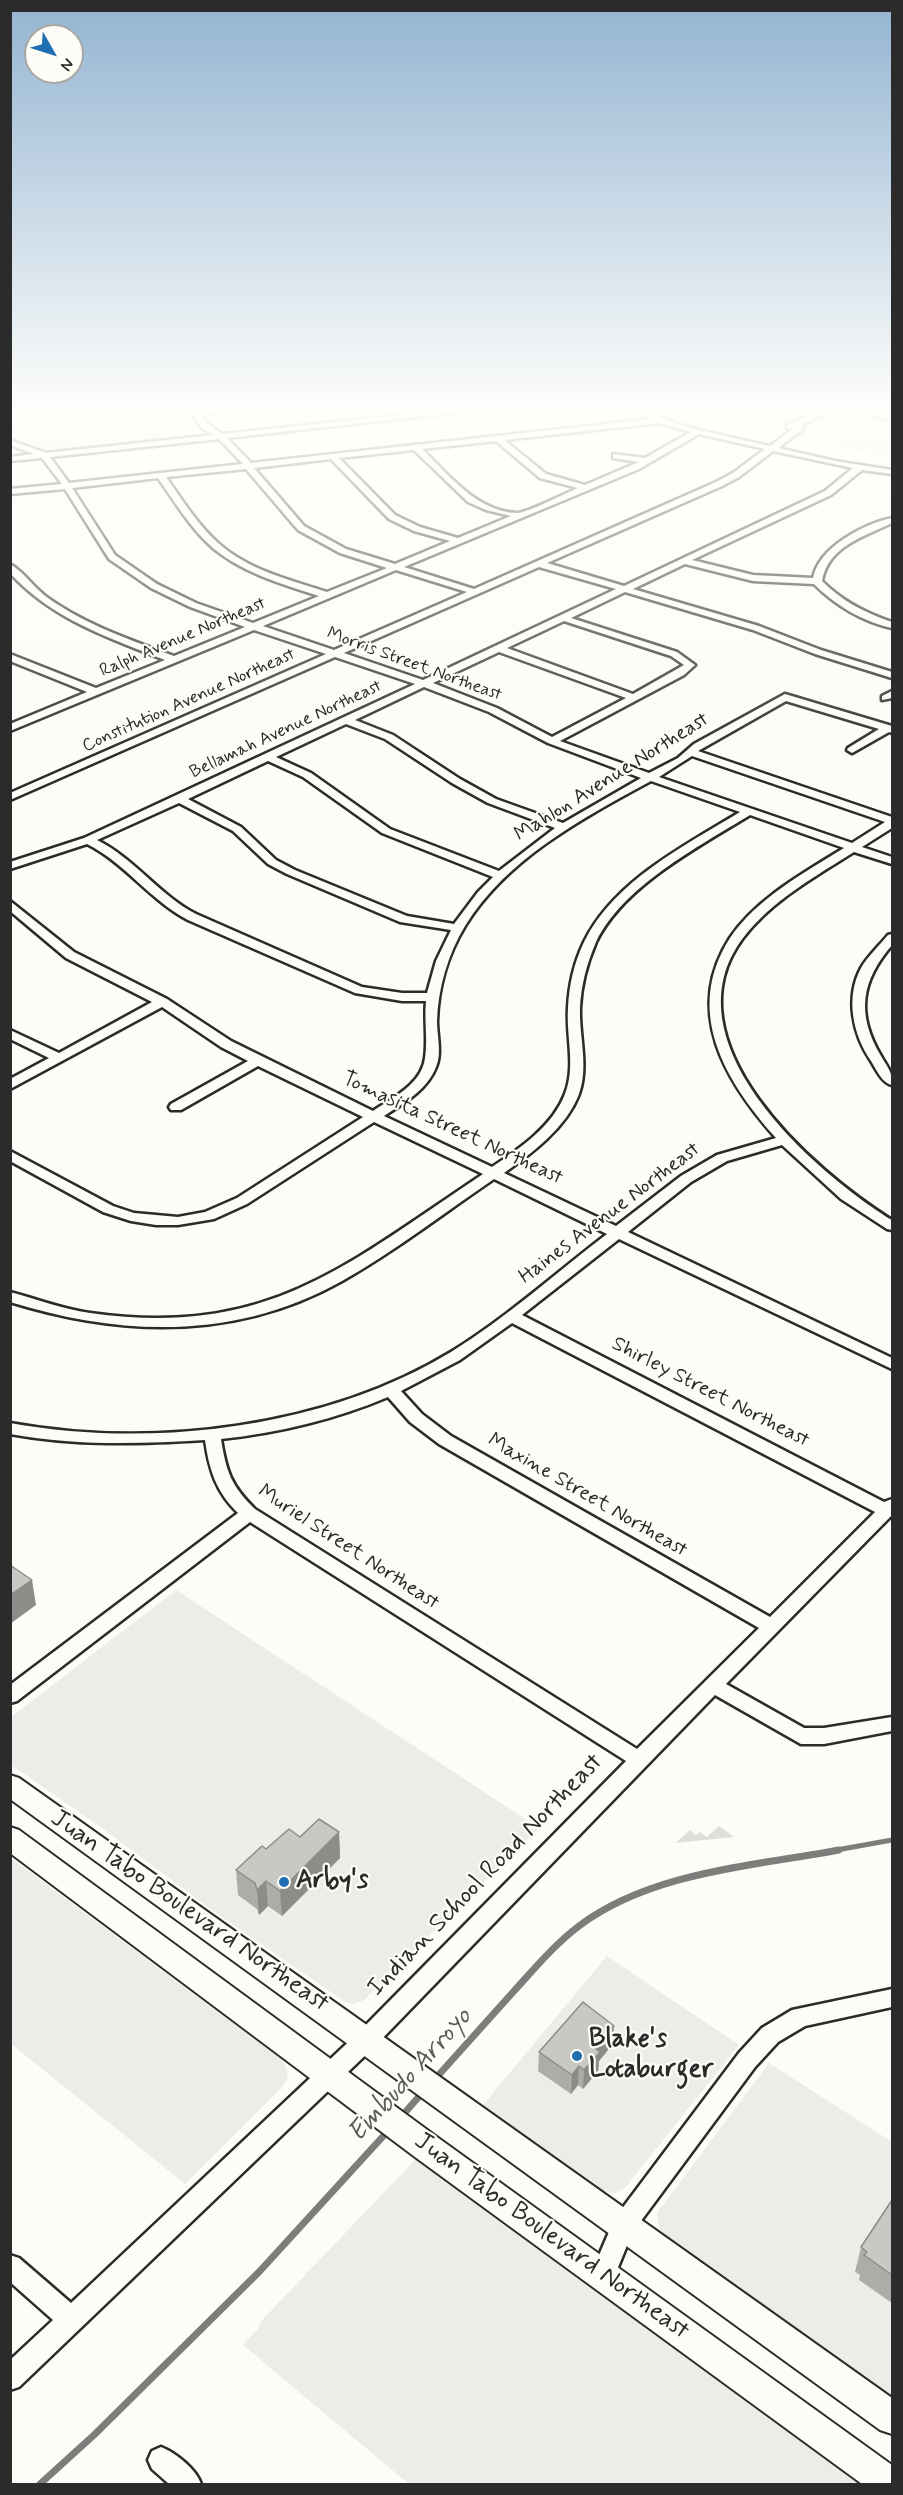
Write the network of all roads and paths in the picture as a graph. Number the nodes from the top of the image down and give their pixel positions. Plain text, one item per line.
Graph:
1 (92, 525) edge
2 (197, 525) edge
3 (299, 525) edge
4 (410, 525) edge
5 (497, 525) edge
6 (626, 525) edge
7 (759, 525) edge
8 (881, 525) edge
9 (459, 541) junction
10 (684, 561) junction
11 (540, 564) junction
12 (10, 567) edge
13 (396, 568) junction
14 (817, 581) junction
15 (624, 589) junction
16 (476, 592) junction
17 (329, 596) junction
18 (563, 618) junction
19 (892, 625) edge
20 (254, 627) junction
21 (496, 648) junction
22 (337, 654) junction
23 (10, 657) edge
24 (175, 660) junction
25 (892, 675) edge
26 (423, 683) junction
27 (96, 692) junction
28 (635, 698) junction
29 (345, 720) junction
30 (10, 728) edge
31 (891, 729) edge
32 (552, 741) junction
33 (852, 750) dead end
34 (690, 752) junction
35 (267, 757) junction
36 (651, 777) junction
37 (10, 797) edge
38 (179, 799) junction
39 (750, 812) junction
40 (892, 822) edge
41 (564, 827) junction
42 (87, 840) junction
43 (855, 848) junction
44 (892, 861) edge
45 (10, 866) edge
46 (500, 876) junction
47 (10, 904) edge
48 (458, 928) junction
49 (892, 938) edge
50 (432, 997) junction
51 (162, 1002) junction
52 (10, 1034) edge
53 (59, 1058) junction
54 (258, 1061) junction
55 (892, 1081) edge
56 (10, 1085) edge
57 (176, 1107) dead end
58 (375, 1115) junction
59 (786, 1139) junction
60 (10, 1155) edge
61 (492, 1173) junction
62 (892, 1226) edge
63 (620, 1232) junction
64 (10, 1297) edge
65 (512, 1316) junction
66 (892, 1364) edge
67 (391, 1390) junction
68 (10, 1428) edge
69 (212, 1433) junction
70 (890, 1508) edge
71 (249, 1513) junction
72 (772, 1627) junction
73 (714, 1686) junction
74 (10, 1696) edge
75 (892, 1724) edge
76 (639, 1760) junction
77 (10, 1785) edge
78 (10, 1838) edge
79 (892, 1998) edge
80 (366, 2040) junction
81 (329, 2075) junction
82 (623, 2226) junction
83 (10, 2266) edge
84 (603, 2274) junction
85 (72, 2320) junction
86 (10, 2378) edge
87 (892, 2418) edge
88 (161, 2460) dead end
89 (188, 2484) edge
90 (890, 2484) edge

1 - 20 street, Morris Street Northeast
2 - 17 street
3 - 13 street
4 - 9 street
5 - 9 street, Ralph Avenue Northeast
6 - 11 street, Constitution Avenue Northeast
7 - 10 street, Bellamah Avenue Northeast
8 - 14 street
9 - 13 street, Ralph Avenue Northeast
10 - 14 street
10 - 15 street, Bellamah Avenue Northeast
11 - 15 street
11 - 16 street, Constitution Avenue Northeast
12 - 24 street
13 - 16 street
13 - 17 street, Ralph Avenue Northeast
14 - 19 street
15 - 18 street, Bellamah Avenue Northeast
15 - 25 street
16 - 22 street, Constitution Avenue Northeast
17 - 20 street, Ralph Avenue Northeast
18 - 21 street, Bellamah Avenue Northeast
18 - 28 street
20 - 22 street, Morris Street Northeast
20 - 24 street, Ralph Avenue Northeast
21 - 26 street, Bellamah Avenue Northeast
21 - 28 street
22 - 26 street, Morris Street Northeast
22 - 37 street, Constitution Avenue Northeast
23 - 27 street
24 - 27 street, Ralph Avenue Northeast
26 - 29 street, Bellamah Avenue Northeast
26 - 32 street, Morris Street Northeast
27 - 30 street, Ralph Avenue Northeast
28 - 32 street
29 - 35 street, Bellamah Avenue Northeast
29 - 41 street
31 - 33 street
31 - 34 street, Mahlon Avenue Northeast
32 - 36 street, Morris Street Northeast
34 - 36 street, Mahlon Avenue Northeast
34 - 40 street
35 - 38 street, Bellamah Avenue Northeast
35 - 46 street
36 - 39 street, Morris Street Northeast
36 - 41 street, Mahlon Avenue Northeast
38 - 42 street, Bellamah Avenue Northeast
38 - 48 street
39 - 43 street, Morris Street Northeast
39 - 61 street
40 - 43 street
41 - 46 street, Mahlon Avenue Northeast
42 - 45 street, Bellamah Avenue Northeast
42 - 50 street
43 - 44 street, Morris Street Northeast
43 - 59 street
46 - 48 street, Mahlon Avenue Northeast
47 - 51 street, Tomasita Street Northeast
48 - 50 street, Mahlon Avenue Northeast
49 - 55 street
50 - 58 street, Mahlon Avenue Northeast
51 - 53 street
51 - 54 street, Tomasita Street Northeast
52 - 53 street
53 - 56 street
54 - 57 street
54 - 58 street, Tomasita Street Northeast
58 - 60 street, Mahlon Avenue Northeast
58 - 61 street, Tomasita Street Northeast
59 - 62 street
59 - 63 street, Haines Avenue Northeast
61 - 63 street, Tomasita Street Northeast
61 - 64 street
63 - 65 street, Haines Avenue Northeast
63 - 66 street, Tomasita Street Northeast
65 - 67 street, Haines Avenue Northeast
65 - 70 street, Shirley Street Northeast
67 - 69 street, Haines Avenue Northeast
67 - 72 street, Maxine Street Northeast
68 - 69 street
69 - 71 street, Muriel Street Northeast
70 - 72 street, Indian School Road Northeast
71 - 74 street
71 - 76 street, Muriel Street Northeast
72 - 73 street, Indian School Road Northeast
73 - 75 street
73 - 76 street, Indian School Road Northeast
76 - 80 street, Indian School Road Northeast
77 - 80 main road, Juan Tabo Boulevard Northeast
78 - 81 main road, Juan Tabo Boulevard Northeast
79 - 82 street
80 - 81 street, Indian School Road Northeast
80 - 82 main road, Juan Tabo Boulevard Northeast
81 - 84 main road, Juan Tabo Boulevard Northeast
81 - 85 street, Indian School Road Northeast
82 - 84 street
82 - 87 main road, Juan Tabo Boulevard Northeast
83 - 85 street
84 - 90 main road, Juan Tabo Boulevard Northeast
85 - 86 street, Indian School Road Northeast
88 - 89 street

